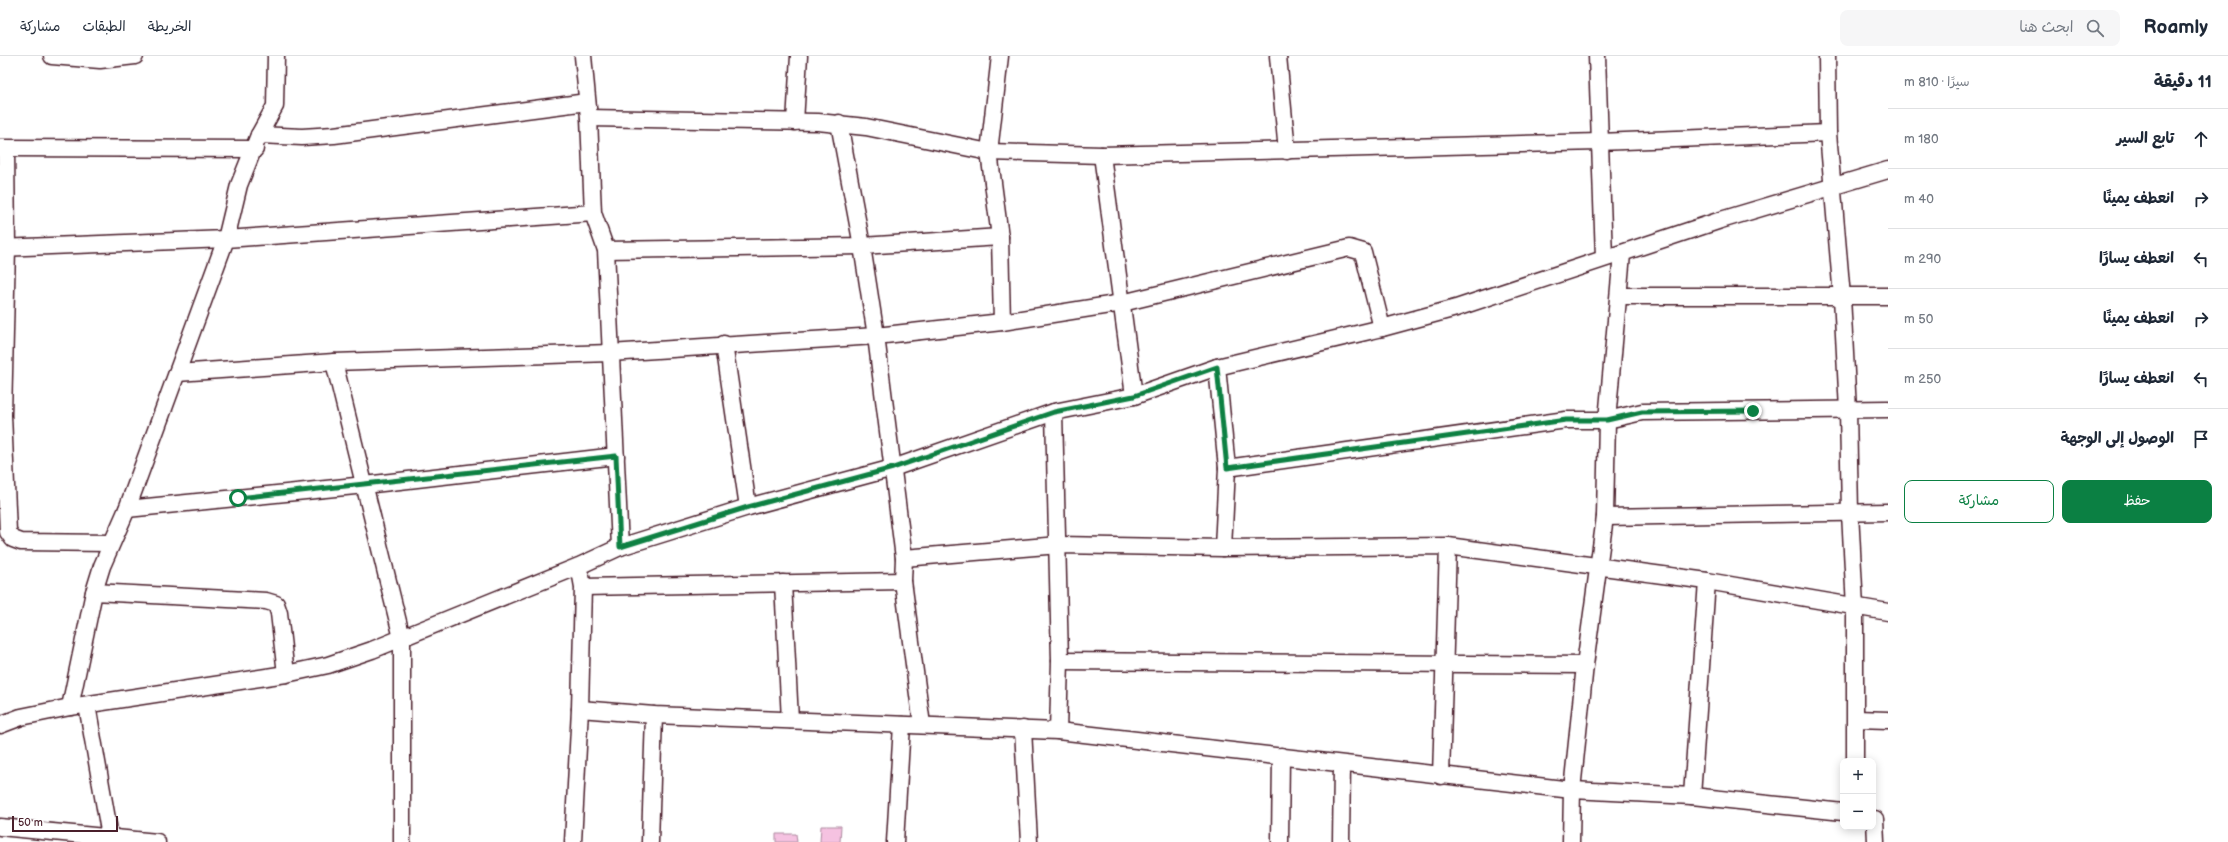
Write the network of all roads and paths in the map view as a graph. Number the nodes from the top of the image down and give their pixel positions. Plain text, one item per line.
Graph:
1 (52, 56) edge
2 (135, 56) edge
3 (276, 56) edge
4 (583, 56) edge
5 (799, 56) edge
6 (1000, 56) edge
7 (1278, 56) edge
8 (1597, 56) edge
9 (1827, 56) edge
10 (587, 102) junction
11 (589, 118) junction
12 (794, 122) junction
13 (839, 123) junction
14 (1828, 133) junction
15 (257, 142) junction
16 (1599, 142) junction
17 (3, 149) edge
18 (1287, 151) junction
19 (989, 152) junction
20 (1102, 155) junction
21 (1888, 170) edge
22 (1834, 187) junction
23 (593, 212) junction
24 (1000, 237) junction
25 (226, 239) junction
26 (862, 246) junction
27 (4, 248) edge
28 (606, 250) junction
29 (1622, 254) junction
30 (1604, 258) junction
31 (1619, 296) junction
32 (1888, 296) edge
33 (1842, 297) junction
34 (1122, 303) junction
35 (1002, 322) junction
36 (1382, 328) junction
37 (876, 336) junction
38 (724, 344) junction
39 (610, 353) junction
40 (334, 362) junction
41 (1217, 367) junction
42 (177, 373) junction
43 (1134, 396) junction
44 (1888, 409) edge
45 (1848, 410) junction
46 (1054, 412) junction
47 (1, 415) edge
48 (1607, 420) junction
49 (616, 456) junction
50 (893, 468) junction
51 (1227, 468) junction
52 (365, 485) junction
53 (748, 507) junction
54 (127, 509) junction
55 (1888, 512) edge
56 (1850, 513) junction
57 (1605, 517) junction
58 (111, 543) junction
59 (1059, 545) junction
60 (1448, 546) junction
61 (620, 547) junction
62 (1223, 548) junction
63 (904, 558) junction
64 (579, 566) junction
65 (1598, 567) junction
66 (903, 581) junction
67 (1707, 581) junction
68 (783, 583) junction
69 (583, 586) junction
70 (94, 592) junction
71 (1855, 606) junction
72 (1888, 612) edge
73 (402, 638) junction
74 (1060, 661) junction
75 (1444, 664) junction
76 (1585, 665) junction
77 (286, 674) junction
78 (87, 705) junction
79 (70, 707) junction
80 (580, 709) junction
81 (654, 715) junction
82 (1856, 719) junction
83 (790, 720) junction
84 (1888, 720) edge
85 (0, 725) edge
86 (902, 725) junction
87 (922, 725) junction
88 (1023, 728) junction
89 (1058, 731) junction
90 (1281, 756) junction
91 (1855, 758) edge
92 (1342, 764) junction
93 (1441, 776) junction
94 (1572, 790) junction
95 (1692, 796) junction
96 (1840, 812) edge
97 (1879, 820) edge
98 (0, 827) edge
99 (111, 840) edge
100 (157, 842) edge
101 (402, 842) edge
102 (573, 842) edge
103 (650, 842) edge
104 (895, 842) edge
105 (1029, 842) edge
106 (1280, 842) edge
107 (1341, 842) edge
108 (1571, 842) edge
109 (1876, 842) edge

1 - 2 street
3 - 15 street
4 - 10 street
5 - 12 street
6 - 19 street
7 - 18 street
8 - 16 street
9 - 14 street
10 - 11 street
10 - 15 street
11 - 12 street
11 - 23 street
12 - 13 street
13 - 19 street
13 - 26 street
14 - 16 street
14 - 22 street
15 - 17 street
15 - 25 street
16 - 18 street
16 - 30 street
17 - 27 street
18 - 20 street
19 - 20 street
19 - 24 street
20 - 34 street
21 - 22 street
22 - 29 street
22 - 33 street
23 - 25 street
23 - 28 street
24 - 26 street
24 - 35 street
25 - 27 street
25 - 42 street
26 - 28 street
26 - 37 street
27 - 47 street
28 - 39 street
29 - 30 street
29 - 31 street
30 - 36 street
31 - 33 street
31 - 48 street
32 - 33 street
33 - 45 street
34 - 35 street
34 - 36 street
34 - 43 street
35 - 37 street
36 - 41 street
37 - 38 street
37 - 50 street
38 - 39 street
38 - 53 street
39 - 40 street
39 - 49 street
40 - 42 street
40 - 52 street
41 - 43 street
41 - 51 street
42 - 54 street
43 - 46 street
44 - 45 street
45 - 48 street
45 - 56 street
46 - 50 street
46 - 59 street
47 - 58 street
48 - 51 street
48 - 57 street
49 - 52 street
49 - 61 street
50 - 53 street
50 - 63 street
51 - 62 street
52 - 54 street
52 - 73 street
53 - 61 street
54 - 58 street
55 - 56 street
56 - 57 street
56 - 71 street
57 - 65 street
58 - 70 street
59 - 62 street
59 - 63 street
59 - 74 street
60 - 62 street
60 - 65 street
60 - 75 street
61 - 64 street
63 - 66 street
64 - 69 street
64 - 73 street
65 - 67 street
65 - 76 street
66 - 68 street
66 - 87 street
67 - 71 street
67 - 95 street
68 - 69 street
68 - 83 street
69 - 80 street
70 - 77 street
70 - 79 street
71 - 72 street
71 - 82 street
73 - 77 street
73 - 101 street
74 - 75 street
74 - 89 street
75 - 76 street
75 - 93 street
76 - 94 street
77 - 78 street
78 - 79 street
78 - 99 street
79 - 85 street
80 - 81 street
80 - 102 street
81 - 83 street
81 - 103 street
82 - 84 street
82 - 91 street
83 - 86 street
86 - 87 street
86 - 104 street
87 - 88 street
88 - 89 street
88 - 105 street
89 - 90 street
90 - 92 street
90 - 106 street
92 - 93 street
92 - 107 street
93 - 94 street
94 - 95 street
94 - 108 street
95 - 96 street
97 - 109 street
98 - 99 street
99 - 100 street

